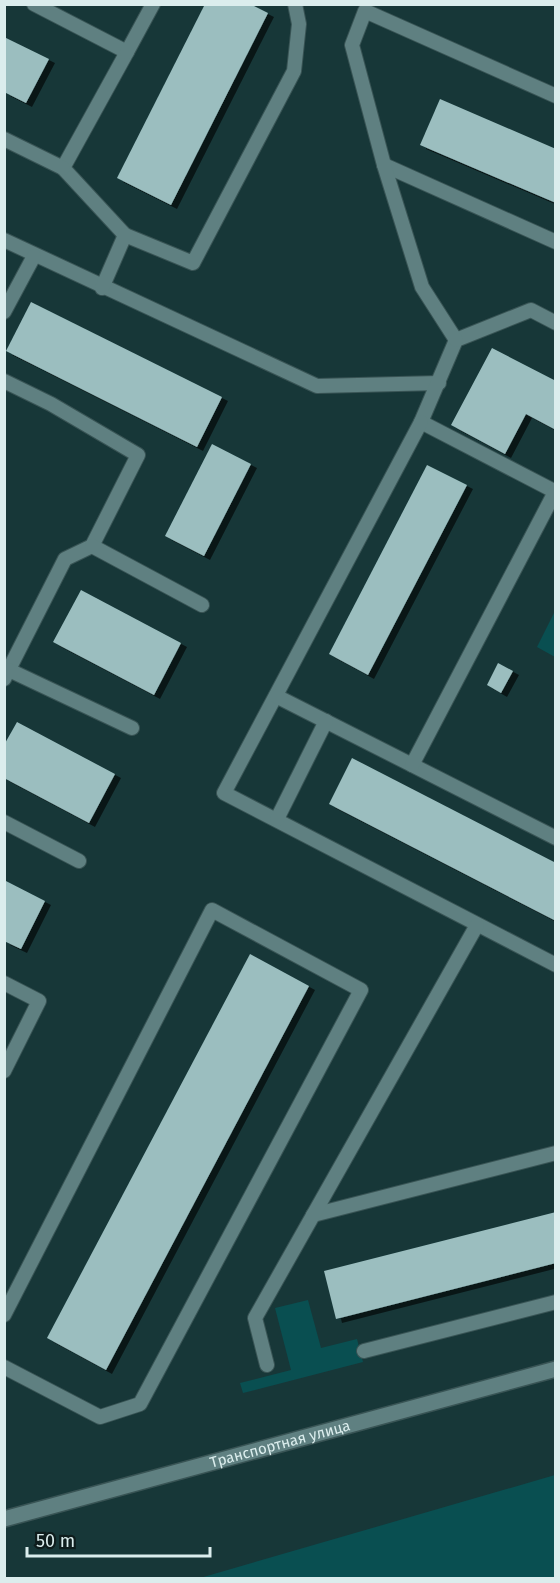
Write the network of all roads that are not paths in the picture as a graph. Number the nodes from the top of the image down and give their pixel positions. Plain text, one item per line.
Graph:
1 (33, 4) edge
2 (153, 4) edge
3 (295, 4) edge
4 (359, 8) edge
5 (127, 52) junction
6 (555, 96) edge
7 (4, 139) edge
8 (384, 165) junction
9 (63, 168) junction
10 (125, 235) junction
11 (4, 240) edge
12 (555, 242) edge
13 (34, 256) junction
14 (102, 288) junction
15 (4, 312) edge
16 (555, 323) edge
17 (456, 340) junction
18 (4, 381) edge
19 (439, 383) junction
20 (421, 422) junction
21 (555, 492) edge
22 (92, 546) junction
23 (202, 605) dead end
24 (7, 675) edge
25 (276, 696) junction
26 (326, 721) junction
27 (132, 728) dead end
28 (412, 765) junction
29 (277, 819) junction
30 (4, 822) edge
31 (555, 838) edge
32 (79, 861) dead end
33 (477, 925) junction
34 (555, 965) edge
35 (4, 983) edge
36 (4, 1071) edge
37 (555, 1153) edge
38 (313, 1215) junction
39 (555, 1302) edge
40 (4, 1315) edge
41 (364, 1351) dead end
42 (267, 1365) dead end
43 (4, 1367) edge
44 (555, 1369) edge
45 (4, 1519) edge

1 - 5 lane
2 - 5 lane
3 - 10 lane
4 - 6 lane
4 - 8 lane
5 - 9 lane
7 - 9 lane
8 - 12 lane
8 - 17 lane
9 - 10 lane
10 - 14 lane
11 - 13 lane
13 - 14 lane
13 - 15 lane
14 - 19 lane
16 - 17 lane
17 - 19 lane
18 - 22 lane
19 - 20 lane
20 - 21 lane
20 - 25 lane
21 - 28 lane
22 - 23 lane
22 - 24 lane
24 - 27 lane
25 - 26 lane
25 - 29 lane
26 - 28 lane
26 - 29 lane
28 - 31 lane
29 - 33 lane
30 - 32 lane
33 - 34 lane
33 - 38 lane
35 - 36 lane
37 - 38 lane
38 - 42 lane
39 - 41 lane
40 - 43 lane
44 - 45 street, Транспортная улица

